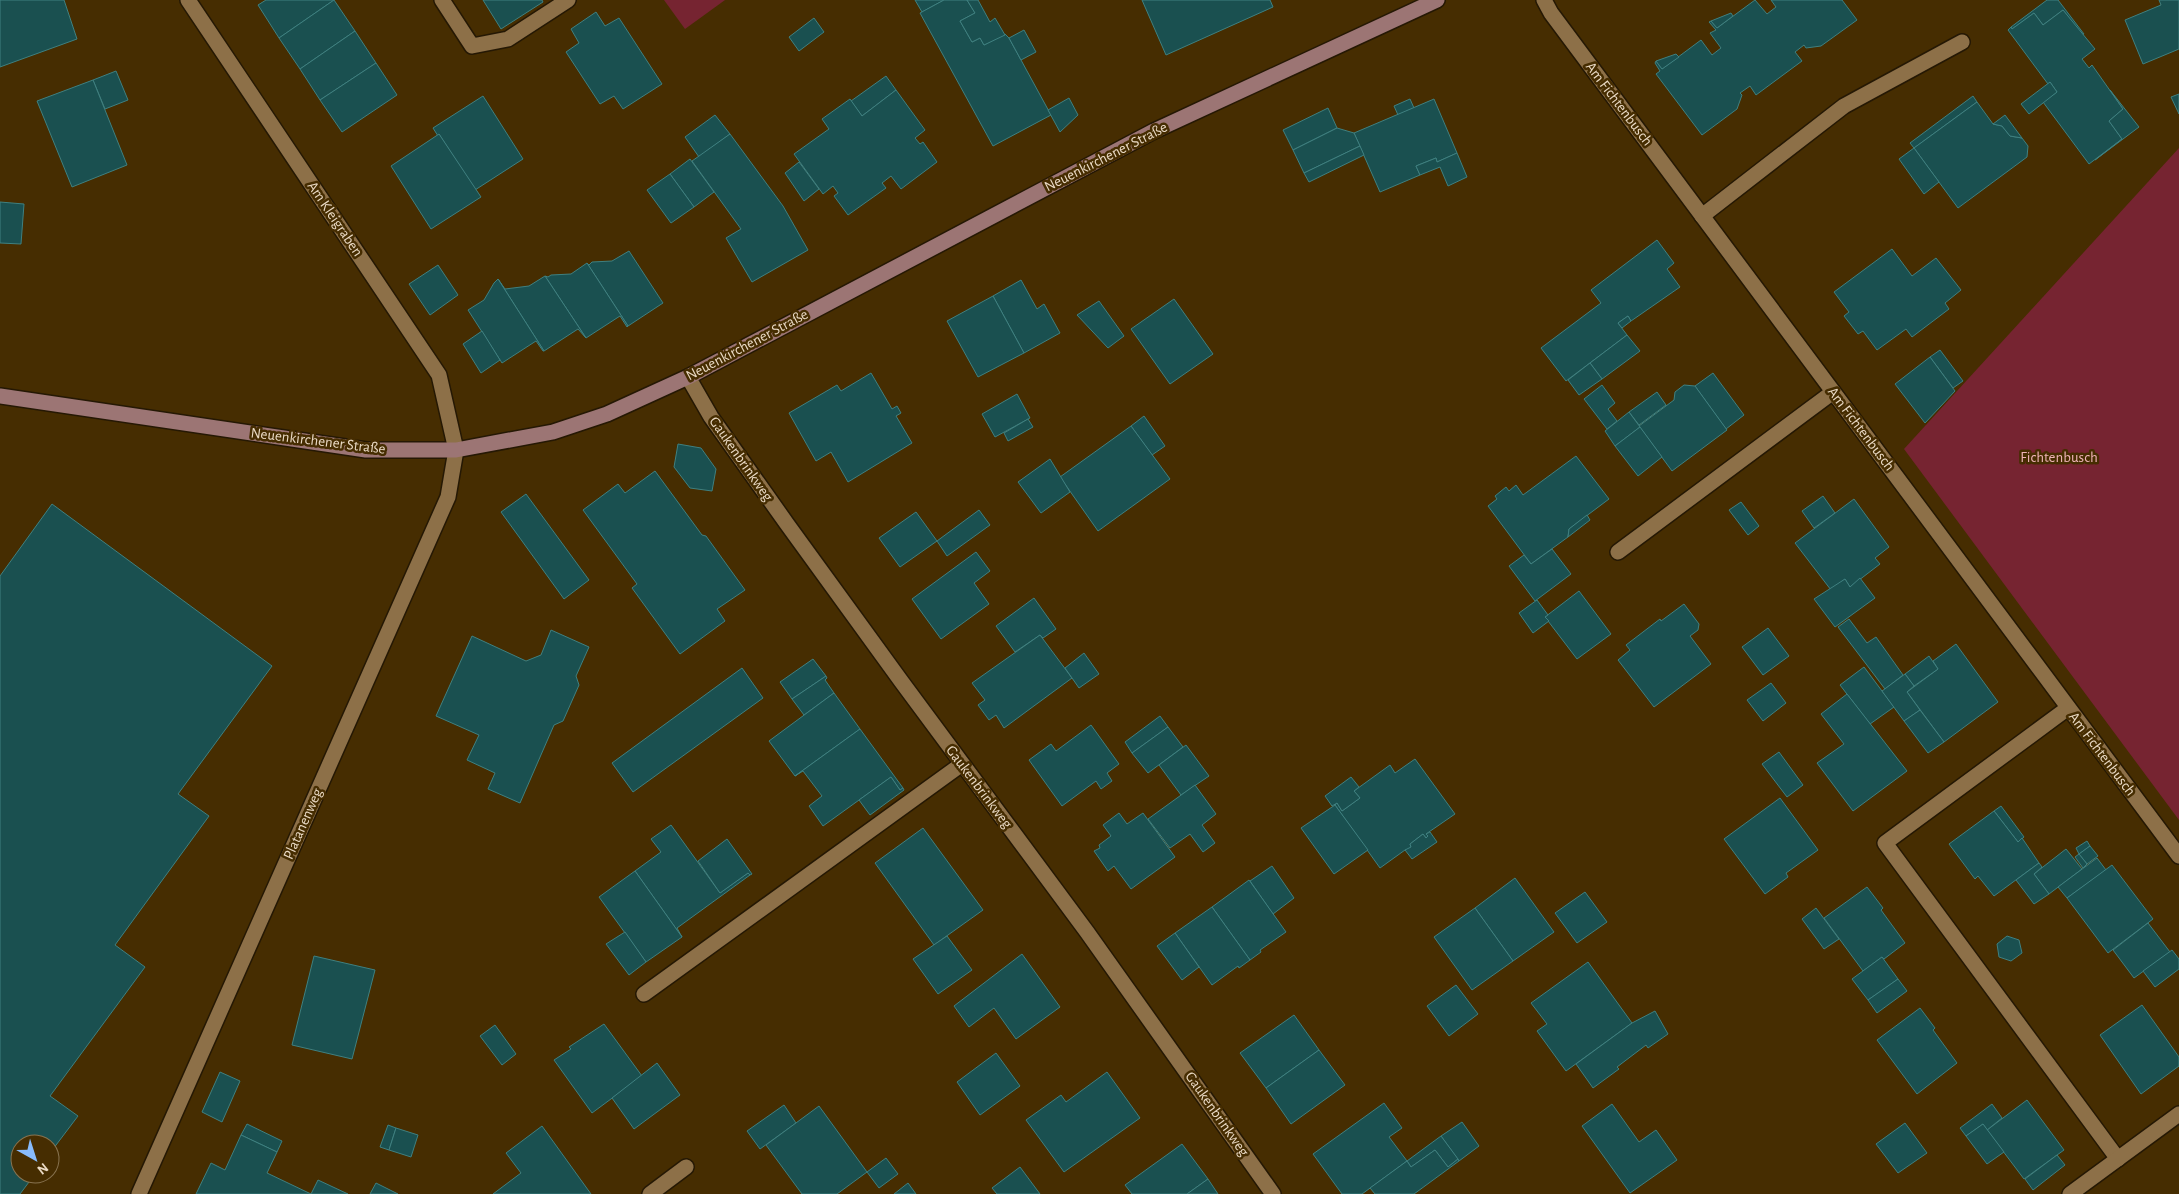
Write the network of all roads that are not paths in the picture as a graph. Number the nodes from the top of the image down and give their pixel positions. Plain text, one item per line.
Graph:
1 (188, 0) edge
2 (442, 0) edge
3 (568, 0) edge
4 (1437, 0) edge
5 (1544, 0) edge
6 (1418, 4) edge
7 (1962, 42) dead end
8 (1702, 216) junction
9 (688, 377) junction
10 (1833, 392) junction
11 (0, 396) edge
12 (456, 450) junction
13 (1618, 552) dead end
14 (2068, 708) junction
15 (962, 764) junction
16 (2179, 856) edge
17 (644, 994) dead end
18 (2179, 1114) edge
19 (2118, 1159) junction
20 (686, 1167) dead end
21 (139, 1194) edge
22 (650, 1194) edge
23 (1273, 1194) edge
24 (2070, 1194) edge

1 - 12 street, Am Kleigraben
2 - 3 street
4 - 6 main road, Neuenkirchener Straße
5 - 8 street, Am Fichtenbusch
6 - 9 main road, Neuenkirchener Straße
7 - 8 street
8 - 10 street, Am Fichtenbusch
9 - 12 main road, Neuenkirchener Straße
9 - 15 street, Gaukenbrinkweg
10 - 13 street
10 - 14 street, Am Fichtenbusch
11 - 12 main road, Neuenkirchener Straße
12 - 21 street, Platanenweg
14 - 16 street, Am Fichtenbusch
14 - 19 street
15 - 17 street
15 - 23 street, Gaukenbrinkweg
18 - 19 street
19 - 24 street
20 - 22 street

